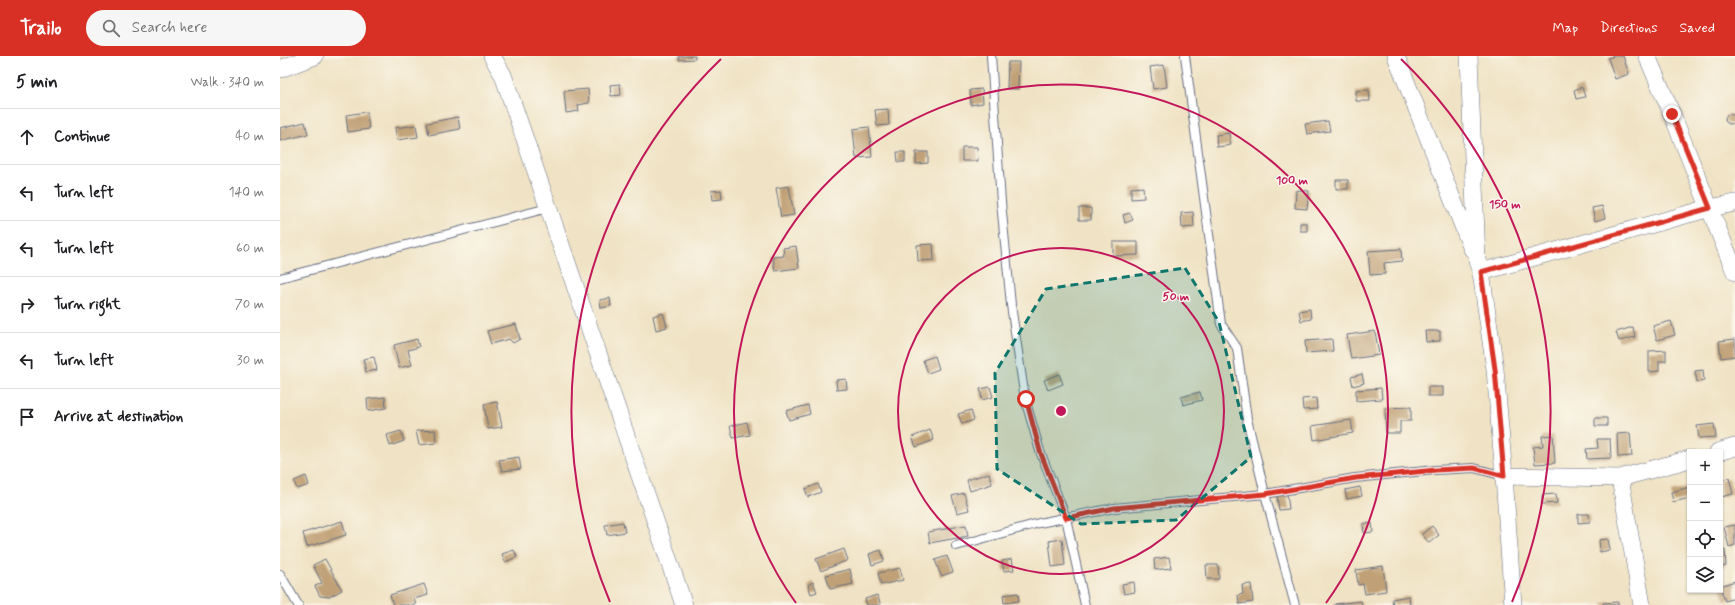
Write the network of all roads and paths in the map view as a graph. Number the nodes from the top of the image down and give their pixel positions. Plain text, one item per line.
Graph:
1 (315, 56) edge
2 (492, 56) edge
3 (991, 56) edge
4 (1185, 56) edge
5 (1396, 56) edge
6 (1469, 56) edge
7 (1647, 56) edge
8 (280, 69) edge
9 (1735, 203) edge
10 (548, 208) junction
11 (1710, 208) junction
12 (1479, 267) junction
13 (1735, 272) edge
14 (280, 278) edge
15 (1735, 448) edge
16 (1723, 451) edge
17 (1687, 460) edge
18 (1504, 476) junction
19 (1620, 478) junction
20 (1265, 494) junction
21 (1066, 518) junction
22 (956, 546) dead end
23 (280, 574) edge
24 (298, 605) edge
25 (684, 605) edge
26 (1085, 605) edge
27 (1295, 605) edge
28 (1513, 605) edge
29 (1642, 605) edge

1 - 8 street
2 - 10 street
3 - 21 lane
4 - 20 lane
5 - 12 street
6 - 12 street
7 - 11 street
9 - 11 street
10 - 14 lane
10 - 25 street
11 - 12 street
11 - 13 street
12 - 18 street
15 - 16 street
17 - 19 street
18 - 19 street
18 - 20 lane
18 - 28 street
19 - 29 street
20 - 21 lane
20 - 27 lane
21 - 22 lane
21 - 26 lane
23 - 24 lane

